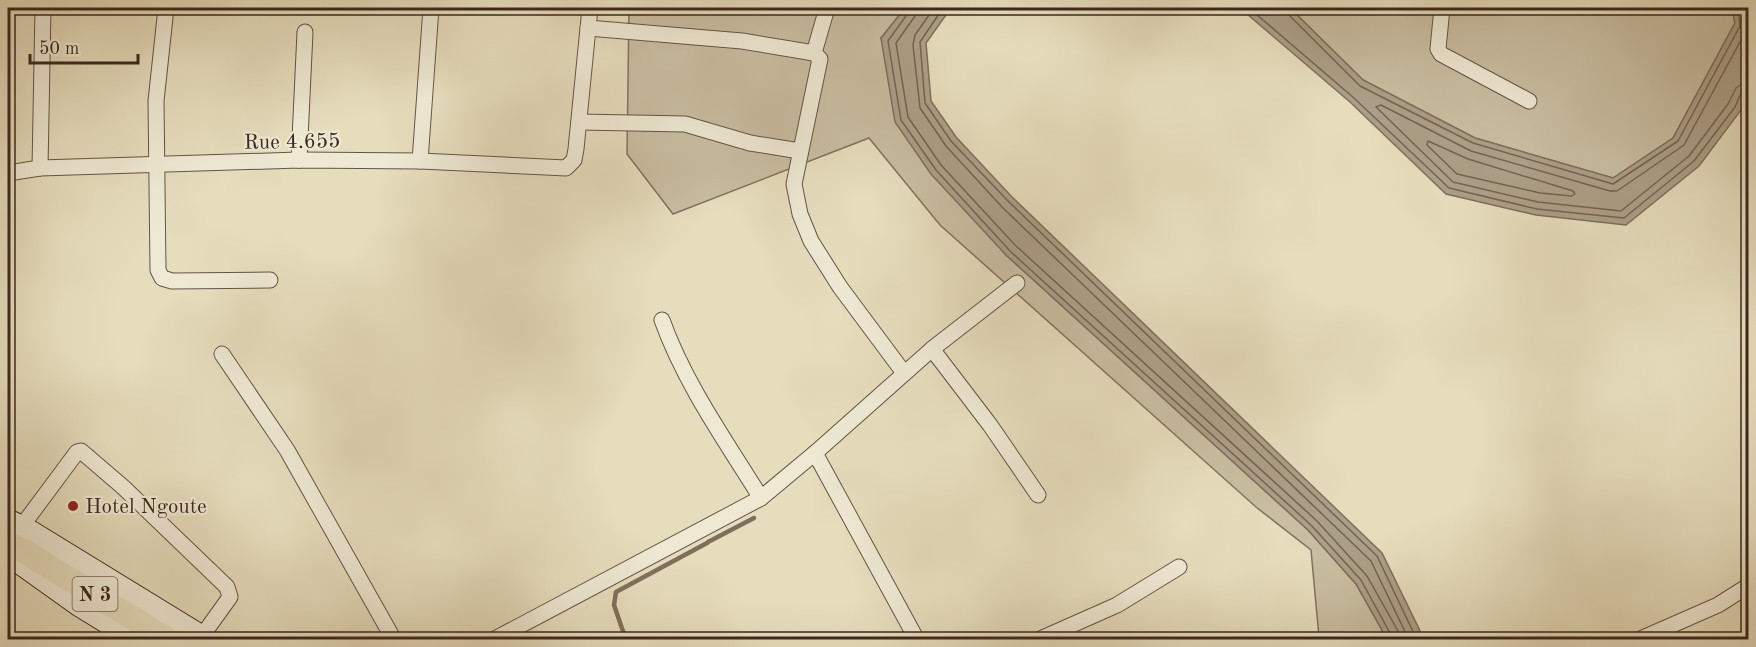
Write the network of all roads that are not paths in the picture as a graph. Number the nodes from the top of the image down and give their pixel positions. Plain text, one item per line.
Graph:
1 (43, 8) edge
2 (166, 8) edge
3 (431, 8) edge
4 (590, 8) edge
5 (827, 8) edge
6 (1442, 8) edge
7 (588, 28) junction
8 (305, 32) dead end
9 (814, 53) junction
10 (1529, 101) dead end
11 (579, 122) junction
12 (800, 151) junction
13 (299, 160) junction
14 (420, 160) junction
15 (156, 166) junction
16 (40, 168) junction
17 (8, 173) edge
18 (270, 280) dead end
19 (1017, 284) dead end
20 (662, 320) dead end
21 (932, 349) junction
22 (222, 354) dead end
23 (904, 373) junction
24 (815, 453) junction
25 (1038, 495) dead end
26 (761, 498) junction
27 (12, 538) edge
28 (1179, 567) dead end
29 (1749, 586) edge
30 (205, 638) edge
31 (135, 639) edge
32 (168, 639) edge
33 (394, 639) edge
34 (493, 639) edge
35 (917, 639) edge
36 (1038, 639) edge
37 (1638, 639) edge

1 - 16 street
2 - 15 street
3 - 14 street
4 - 7 street
5 - 9 street
6 - 10 street
7 - 9 street
7 - 11 street
8 - 13 street
9 - 12 street
11 - 12 street
11 - 14 street, Rue 4.655
12 - 23 street
13 - 14 street, Rue 4.655
13 - 15 street, Rue 4.655
15 - 16 street, Rue 4.655
15 - 18 street
16 - 17 street, Rue 4.655
19 - 21 street
20 - 26 street
21 - 23 street
21 - 25 street
22 - 33 street
23 - 24 street
24 - 26 street
24 - 35 street
26 - 34 street
27 - 30 main road
27 - 30 street
27 - 31 main road
27 - 32 highway, N 3
28 - 36 street
29 - 37 street

